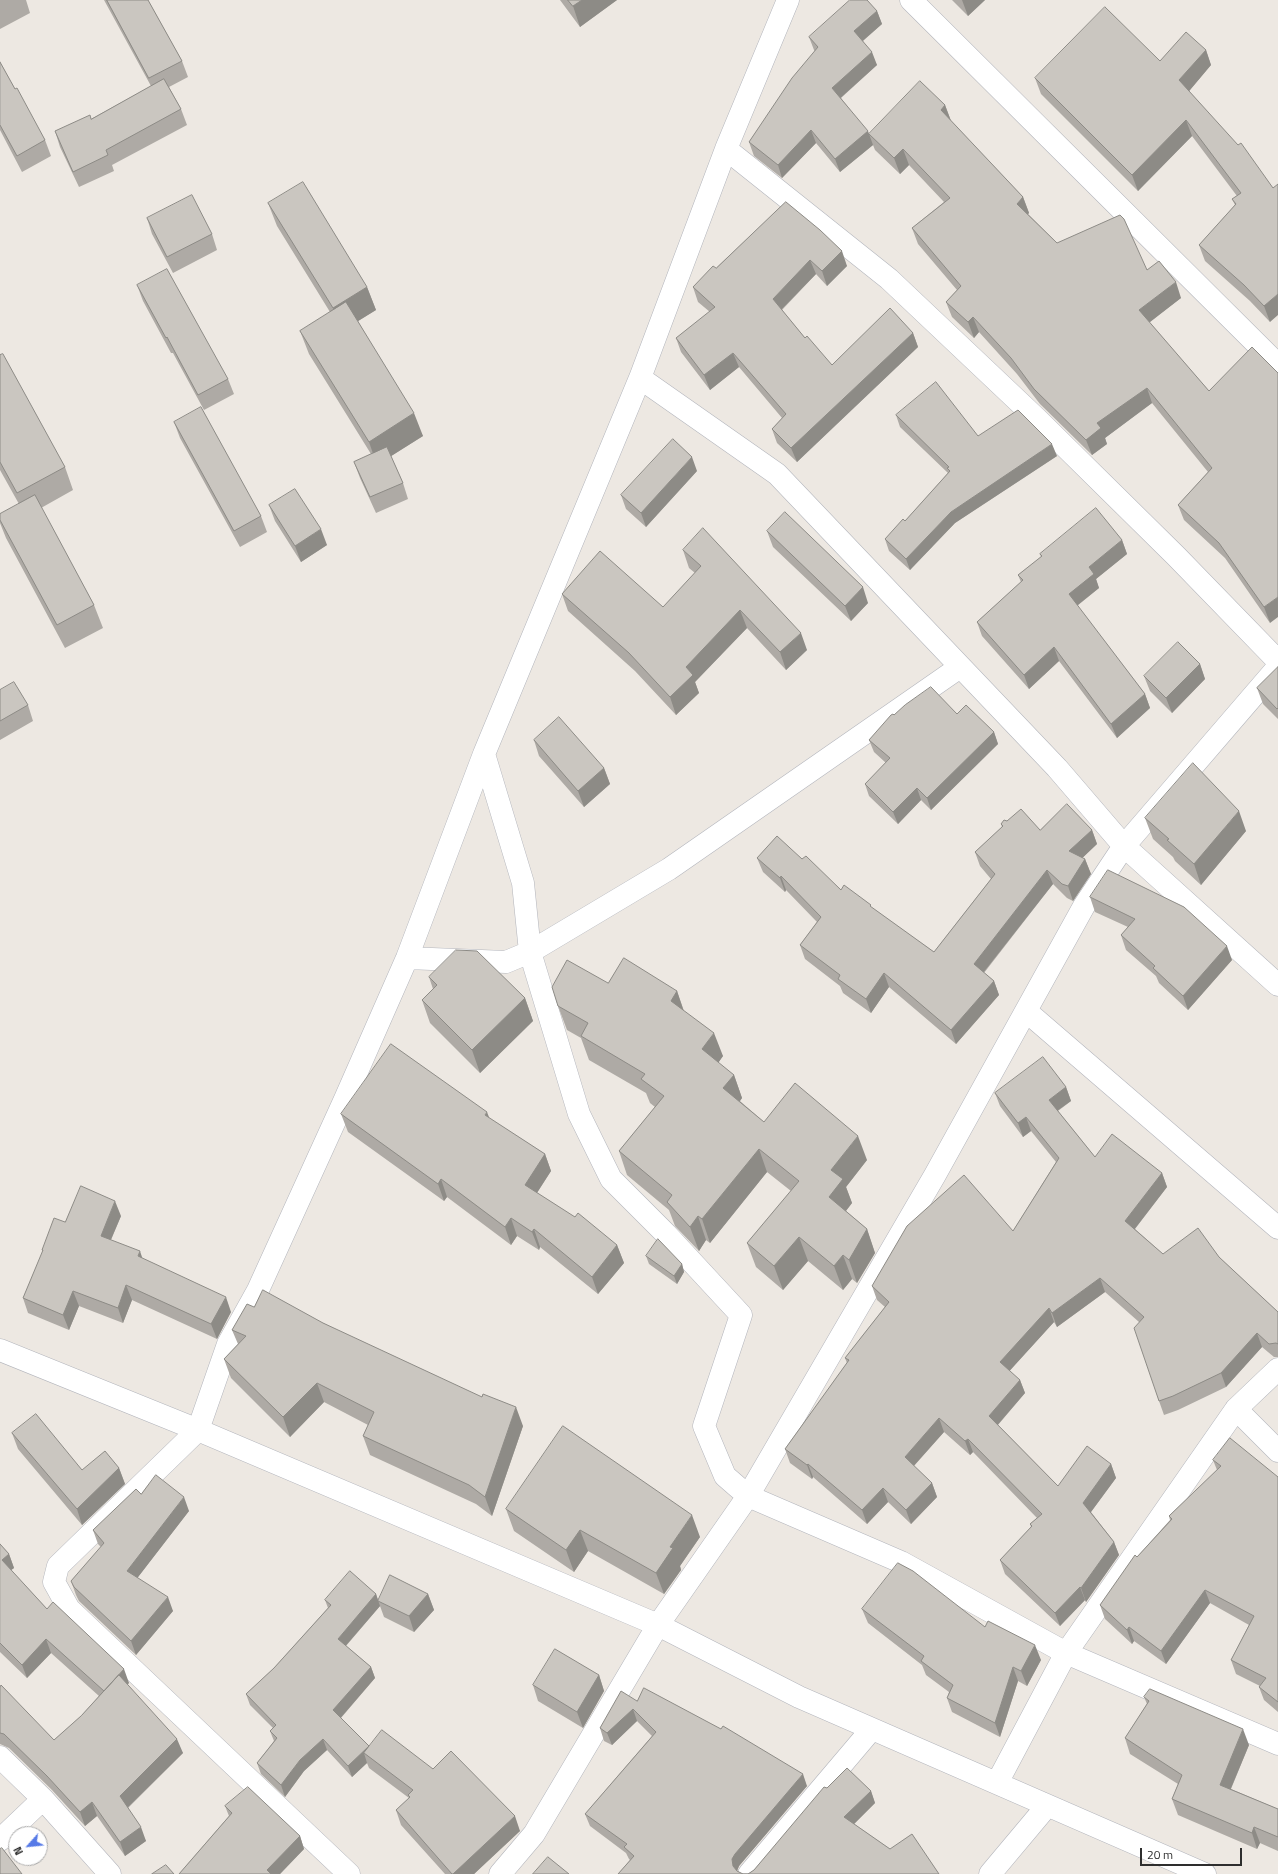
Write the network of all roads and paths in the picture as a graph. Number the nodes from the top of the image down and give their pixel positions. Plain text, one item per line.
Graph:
1 (788, 0) edge
2 (911, 0) edge
3 (726, 149) junction
4 (1278, 365) edge
5 (640, 378) junction
6 (1278, 661) edge
7 (960, 667) junction
8 (1278, 667) edge
9 (484, 754) junction
10 (1124, 846) junction
11 (530, 952) junction
12 (407, 958) junction
13 (1278, 985) edge
14 (1026, 1011) junction
15 (1278, 1228) edge
16 (0, 1350) edge
17 (1278, 1369) edge
18 (1236, 1409) junction
19 (198, 1430) junction
20 (1278, 1451) edge
21 (748, 1496) junction
22 (658, 1625) junction
23 (1066, 1653) junction
24 (872, 1730) junction
25 (1278, 1744) edge
26 (0, 1757) edge
27 (997, 1784) junction
28 (44, 1799) junction
29 (1047, 1806) junction
30 (0, 1840) edge
31 (110, 1874) edge
32 (349, 1874) edge
33 (500, 1874) edge
34 (750, 1874) edge
35 (990, 1874) edge
36 (1205, 1874) edge

1 - 3 street
2 - 4 street
3 - 5 street
3 - 6 street
5 - 7 street
5 - 9 street
7 - 10 street
7 - 11 street
8 - 10 street
9 - 11 street
9 - 12 street
10 - 13 street
10 - 14 street
11 - 12 street
11 - 21 street
12 - 19 street
14 - 15 street
14 - 21 street
16 - 19 street
17 - 18 street
18 - 20 street
18 - 23 street
19 - 22 street
19 - 32 street
21 - 22 street
21 - 23 street
22 - 24 street
22 - 33 street
23 - 25 street
23 - 27 street
24 - 27 street
24 - 34 street
26 - 28 street
27 - 29 street
28 - 30 street
28 - 31 street
29 - 35 street
29 - 36 street

